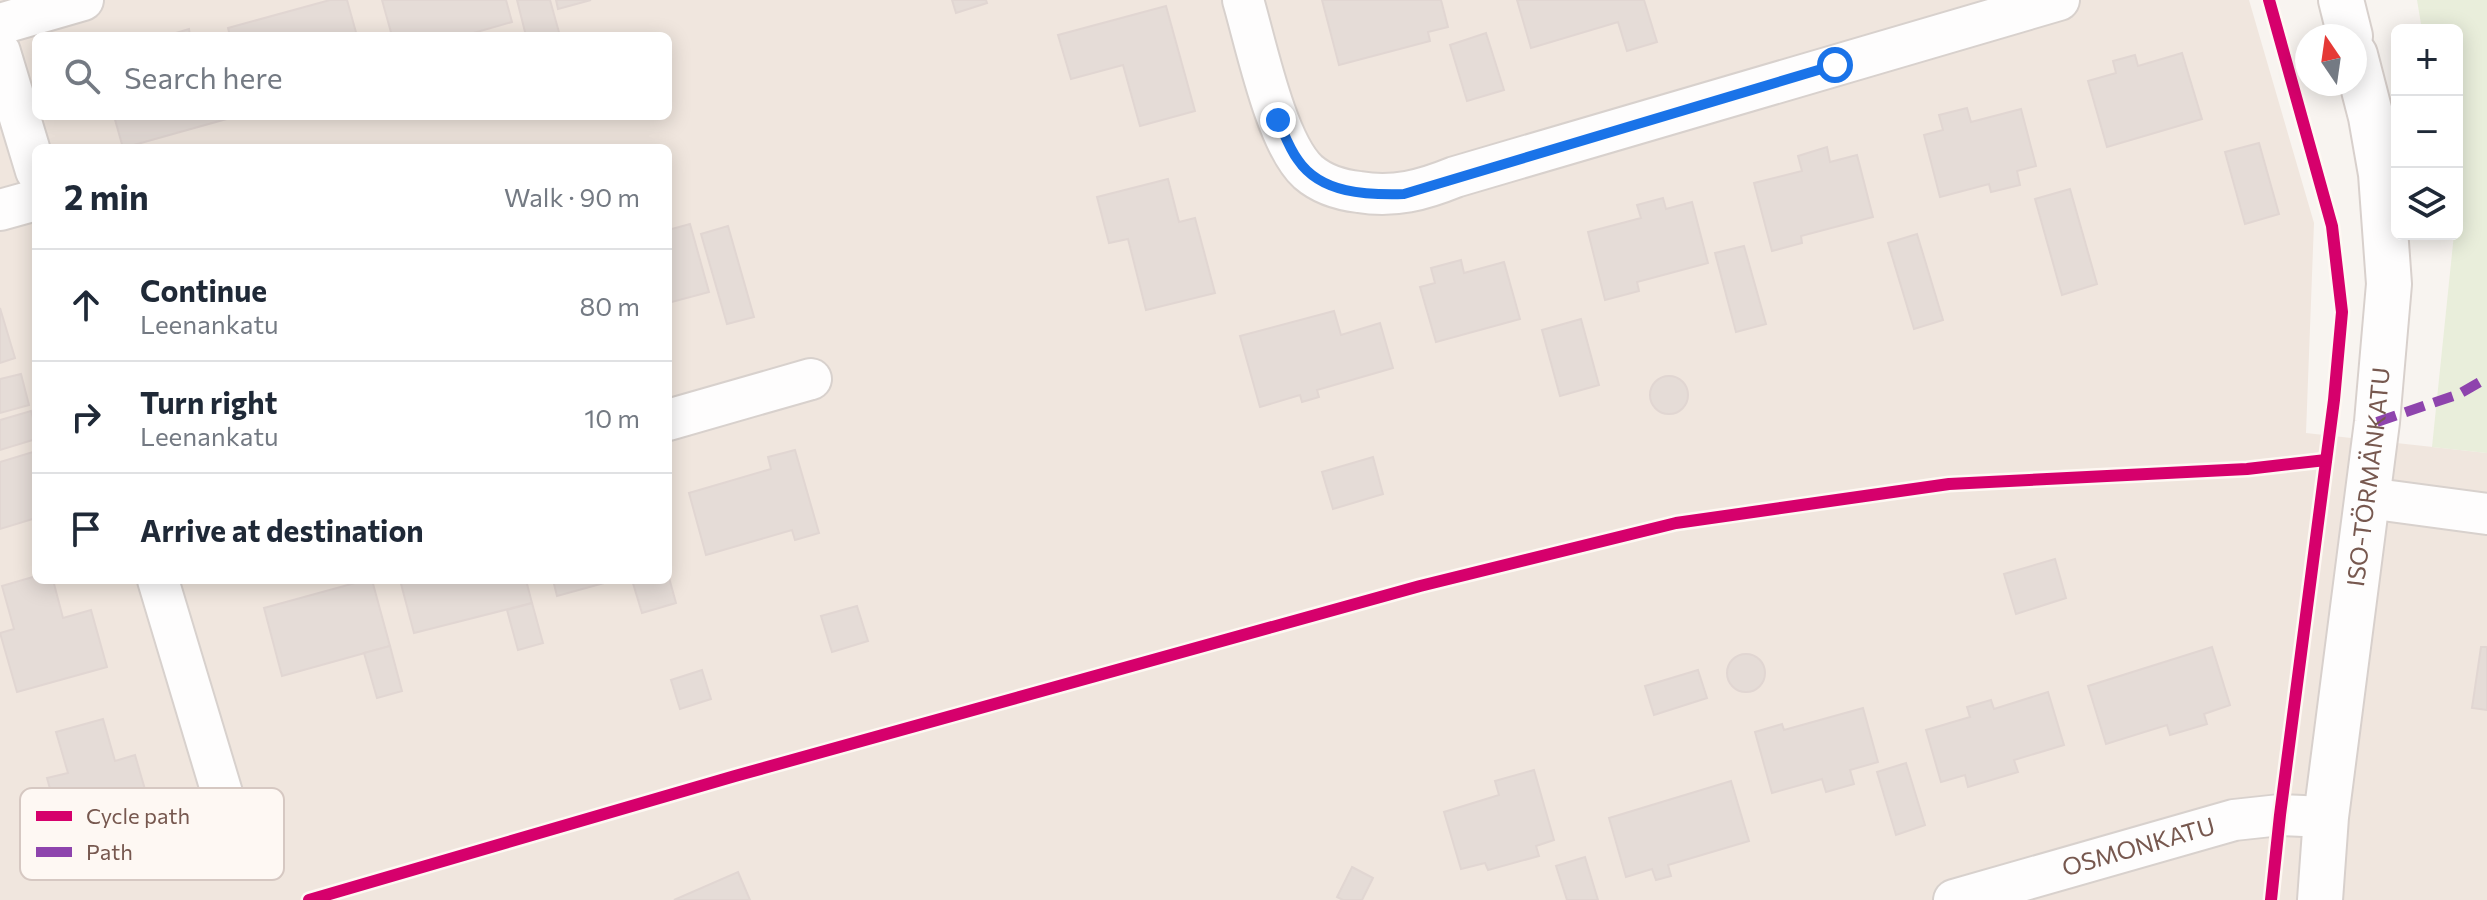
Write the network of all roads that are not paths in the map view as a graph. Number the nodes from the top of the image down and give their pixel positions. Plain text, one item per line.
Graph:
1 (83, 0) edge
2 (1243, 0) edge
3 (2059, 0) edge
4 (2341, 0) edge
5 (0, 24) edge
6 (2347, 24) edge
7 (0, 52) edge
8 (2366, 96) edge
9 (32, 158) edge
10 (32, 201) edge
11 (0, 210) edge
12 (811, 379) dead end
13 (672, 419) edge
14 (2368, 498) junction
15 (2487, 514) edge
16 (159, 584) edge
17 (220, 788) edge
18 (2326, 817) junction
19 (1954, 900) edge
20 (2320, 900) edge

1 - 5 street
2 - 3 street
4 - 6 street
7 - 9 street
8 - 14 street, ISO-TÖRMÄNKATU
10 - 11 street
12 - 13 street
14 - 15 street
14 - 18 street, ISO-TÖRMÄNKATU
16 - 17 street
18 - 19 street, OSMONKATU
18 - 20 street, ISO-TÖRMÄNKATU

